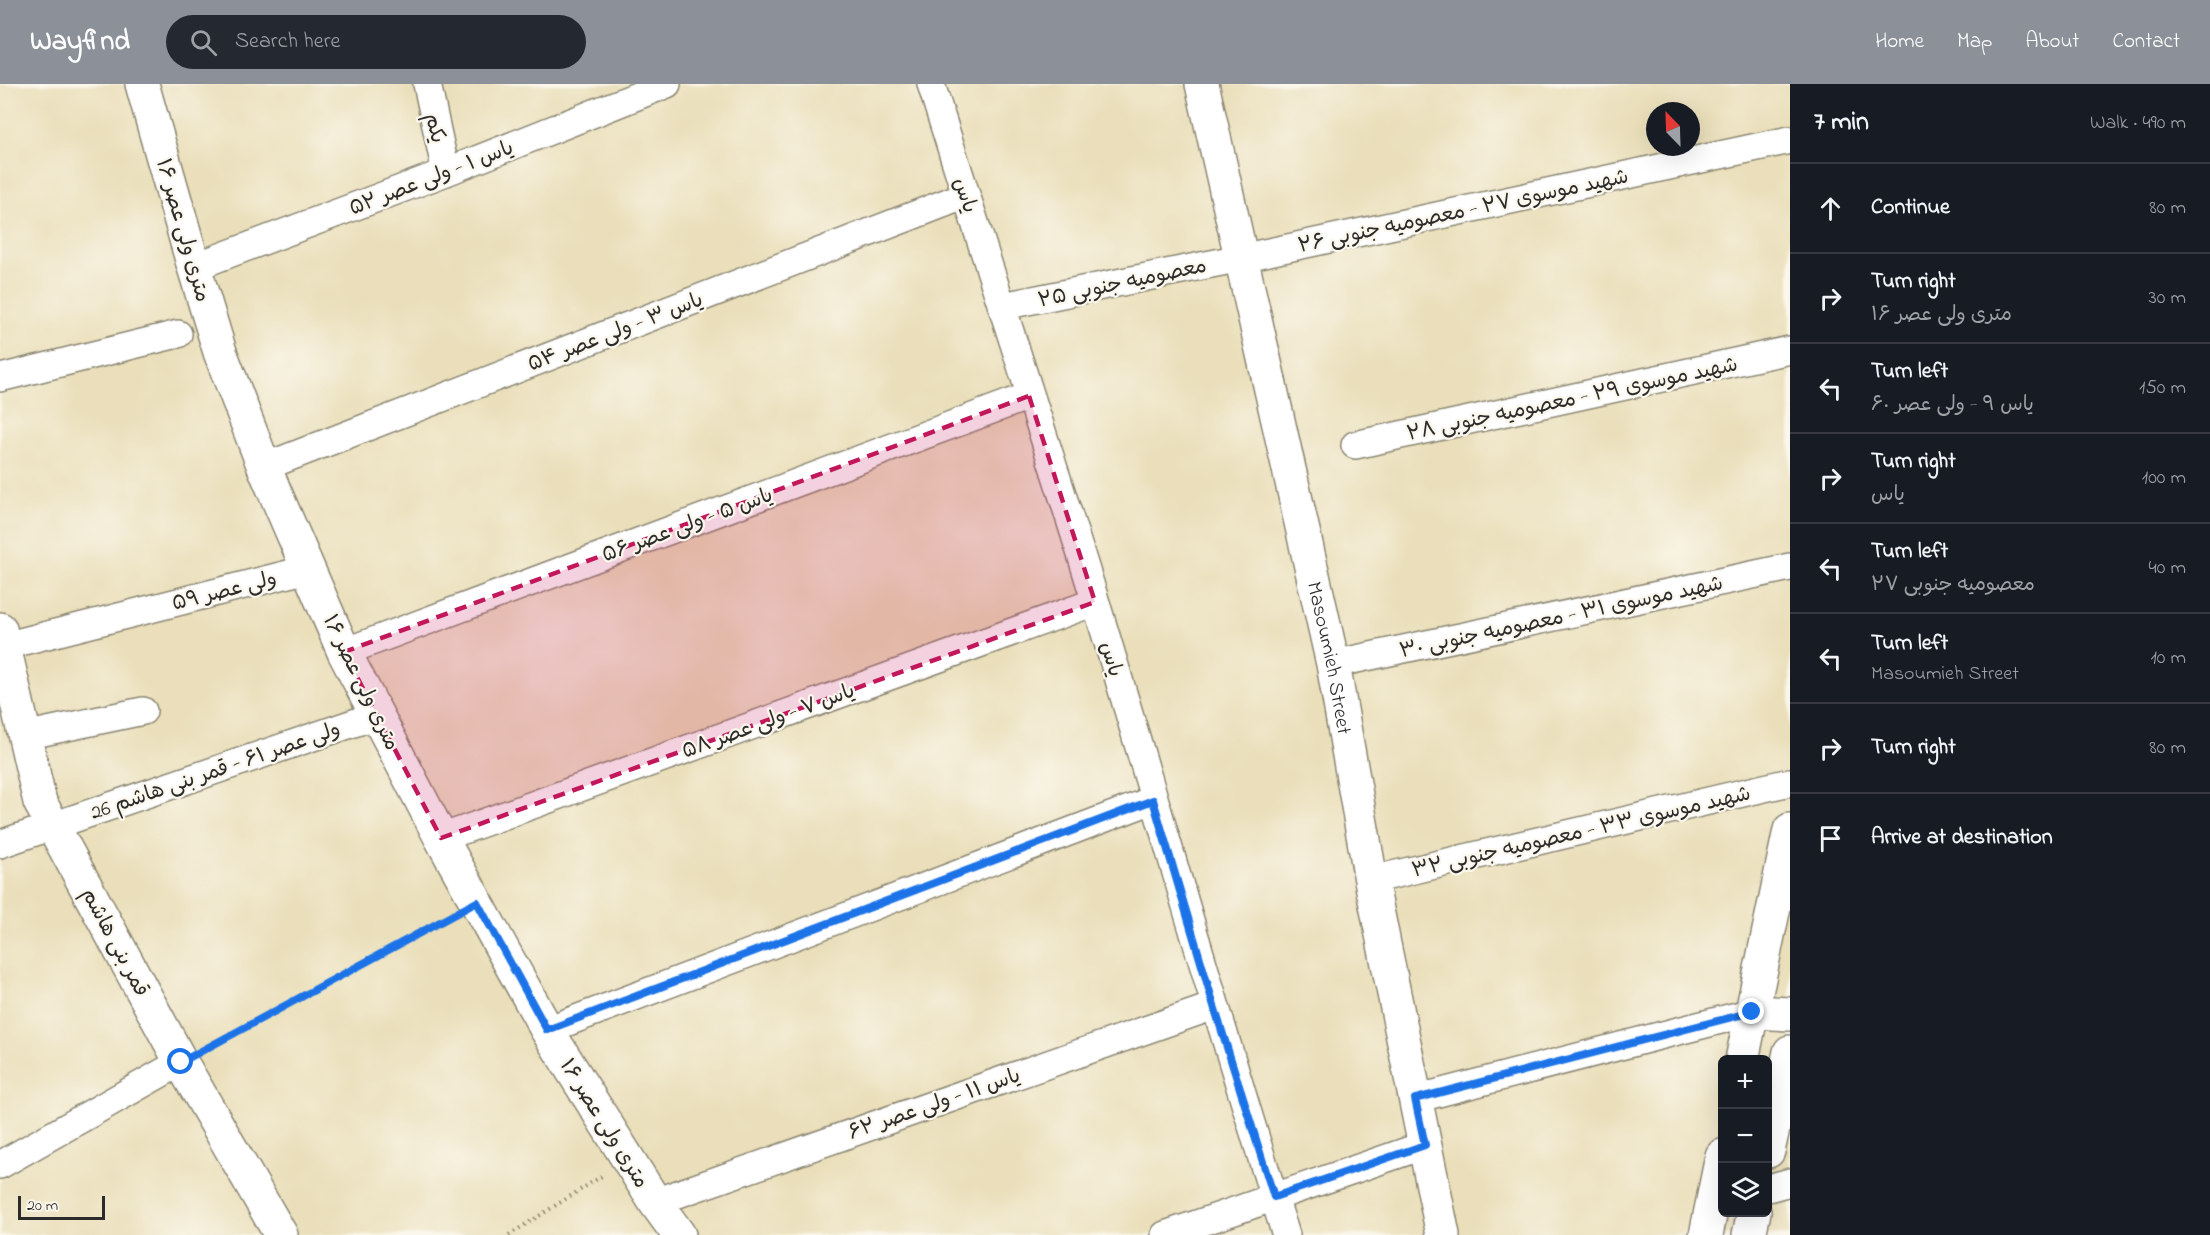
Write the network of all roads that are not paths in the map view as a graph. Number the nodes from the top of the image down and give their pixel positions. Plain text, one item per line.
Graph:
1 (142, 84) edge
2 (427, 84) edge
3 (931, 84) edge
4 (1202, 84) edge
5 (653, 86) edge
6 (1790, 140) edge
7 (446, 172) junction
8 (966, 195) junction
9 (1241, 258) junction
10 (194, 267) junction
11 (1003, 306) junction
12 (178, 334) dead end
13 (1790, 350) edge
14 (0, 378) edge
15 (1029, 396) junction
16 (1355, 446) dead end
17 (264, 467) junction
18 (1790, 567) edge
19 (308, 569) junction
20 (1095, 602) junction
21 (2, 638) edge
22 (344, 652) junction
23 (1333, 664) junction
24 (8, 700) edge
25 (143, 711) dead end
26 (377, 715) junction
27 (24, 736) junction
28 (1790, 782) edge
29 (1153, 800) junction
30 (53, 825) junction
31 (1790, 831) edge
32 (441, 838) junction
33 (0, 844) edge
34 (1371, 880) junction
35 (1214, 1006) junction
36 (1752, 1012) junction
37 (1790, 1014) edge
38 (547, 1030) junction
39 (1790, 1052) edge
40 (1743, 1055) edge
41 (181, 1062) junction
42 (1415, 1099) junction
43 (1772, 1129) edge
44 (1425, 1145) junction
45 (1721, 1163) edge
46 (0, 1165) edge
47 (1790, 1182) edge
48 (1772, 1187) edge
49 (1274, 1197) junction
50 (655, 1202) junction
51 (1753, 1217) edge
52 (281, 1235) edge
53 (679, 1235) edge
54 (1165, 1235) edge
55 (1286, 1235) edge
56 (1443, 1235) edge
57 (1706, 1235) edge
58 (1749, 1235) edge

1 - 10 street, ۱۶ متری ولی عصر
2 - 7 street, یکم
3 - 8 street, یاس
4 - 9 street, Masoumieh Street
5 - 7 street, یاس ۱ - ولی عصر ۵۲
6 - 9 street, شهید موسوی ۲۷ - معصومیه جنوبی ۲۶
7 - 10 street, یاس ۱ - ولی عصر ۵۲
8 - 11 street, یاس
8 - 17 street, یاس ۳ - ولی عصر ۵۴
9 - 11 street, معصومیه جنوبی ۲۵
9 - 23 street, Masoumieh Street
10 - 17 street, ۱۶ متری ولی عصر
11 - 15 street, یاس
12 - 14 street
13 - 16 street, شهید موسوی ۲۹ - معصومیه جنوبی ۲۸
15 - 20 street, یاس
15 - 22 street, یاس ۵ - ولی عصر ۵۶
17 - 19 street, ۱۶ متری ولی عصر
18 - 23 street, شهید موسوی ۳۱ - معصومیه جنوبی ۳۰
19 - 21 street, ولی عصر ۵۹
19 - 22 street, ۱۶ متری ولی عصر
20 - 29 street, یاس
20 - 32 street, یاس ۷ - ولی عصر ۵۸
21 - 24 street, قمر بنی هاشم
22 - 26 street, ۱۶ متری ولی عصر
23 - 34 street, Masoumieh Street
24 - 27 street, قمر بنی هاشم
25 - 27 street
26 - 30 street, ولی عصر ۶۱ - قمر بنی هاشم 26
26 - 32 street, ۱۶ متری ولی عصر
27 - 30 street, قمر بنی هاشم
28 - 34 street, شهید موسوی ۳۳ - معصومیه جنوبی ۳۲
29 - 35 street, یاس
29 - 38 street
30 - 33 street, ولی عصر ۶۱ - قمر بنی هاشم 26
30 - 41 street, قمر بنی هاشم
31 - 36 street
32 - 38 street, ۱۶ متری ولی عصر
34 - 42 street, Masoumieh Street
35 - 49 street, یاس
35 - 50 street, یاس ۱۱ - ولی عصر ۶۲
36 - 37 street
36 - 40 street
36 - 42 street
38 - 50 street, ۱۶ متری ولی عصر
39 - 43 street
41 - 46 street
41 - 52 street, قمر بنی هاشم
42 - 44 street, Masoumieh Street
44 - 49 street
44 - 56 street, Masoumieh Street
45 - 57 street
47 - 48 street
49 - 54 street
49 - 55 street, یاس
50 - 53 street, ۱۶ متری ولی عصر
51 - 58 street

